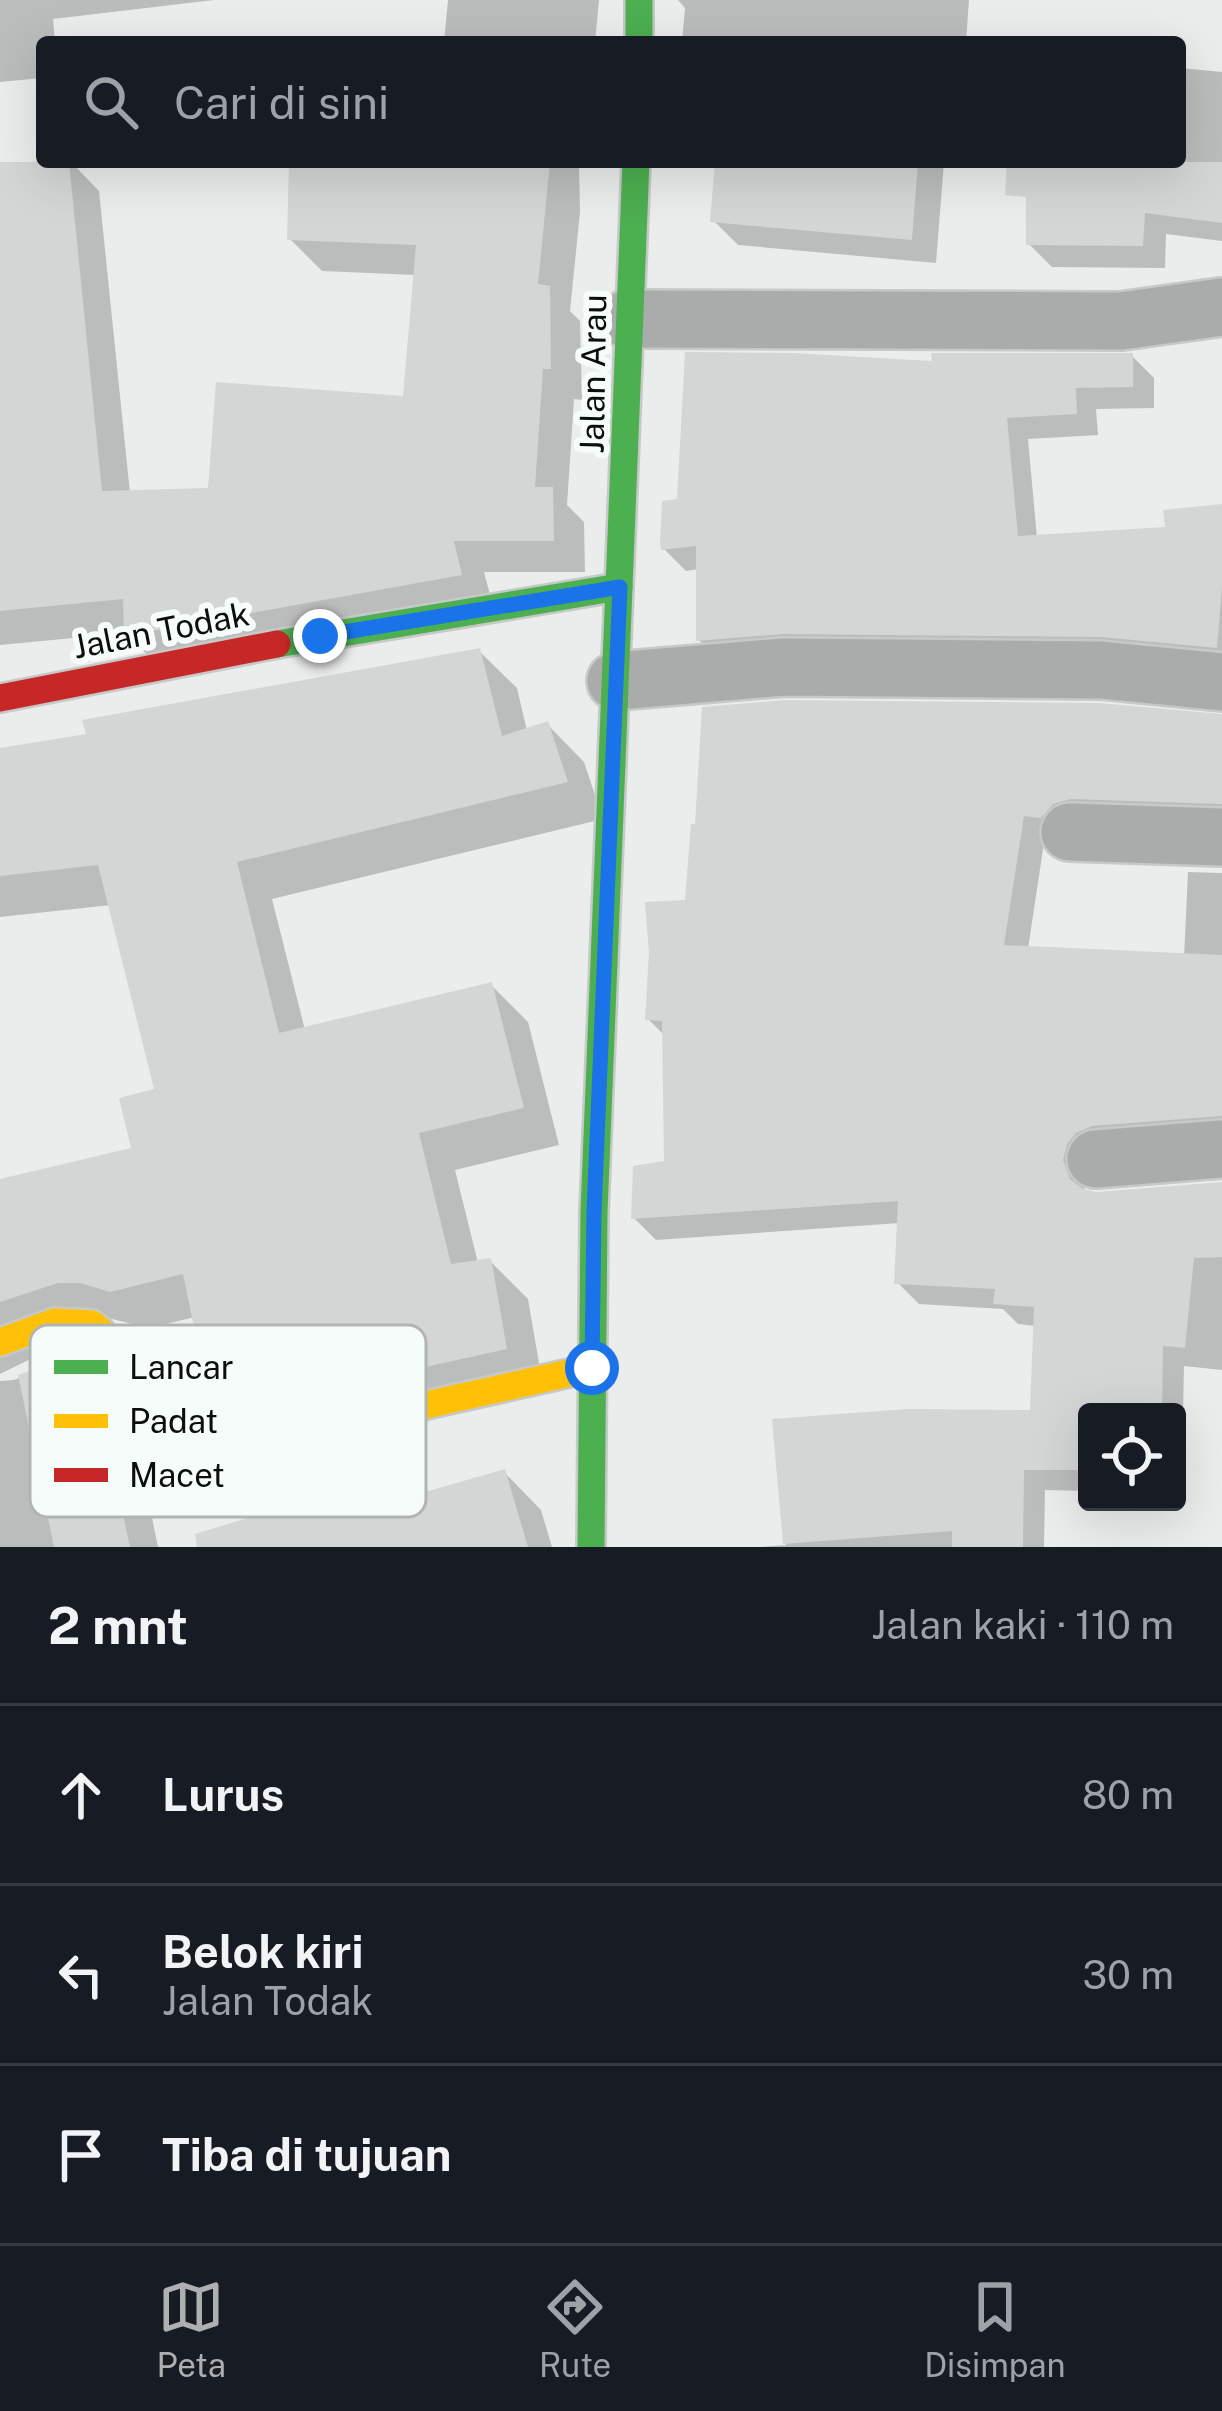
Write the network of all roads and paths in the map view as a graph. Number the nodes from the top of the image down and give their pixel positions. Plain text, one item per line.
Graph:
1 (639, 0) edge
2 (639, 36) edge
3 (636, 168) edge
4 (1222, 307) edge
5 (627, 319) junction
6 (620, 587) junction
7 (616, 681) junction
8 (1222, 682) edge
9 (0, 698) edge
10 (1070, 832) dead end
11 (1222, 836) edge
12 (1222, 1149) edge
13 (1096, 1160) dead end
14 (56, 1325) edge
15 (94, 1325) edge
16 (30, 1333) edge
17 (0, 1342) edge
18 (592, 1368) junction
19 (426, 1405) edge
20 (590, 1547) edge

1 - 2 street
3 - 5 street, Jalan Arau
4 - 5 street
5 - 6 street, Jalan Arau
6 - 7 street, Jalan Arau
6 - 9 street, Jalan Todak
7 - 8 street
7 - 18 street, Jalan Arau
10 - 11 street
12 - 13 street
14 - 15 street
16 - 17 street
18 - 19 street
18 - 20 street, Jalan Arau

